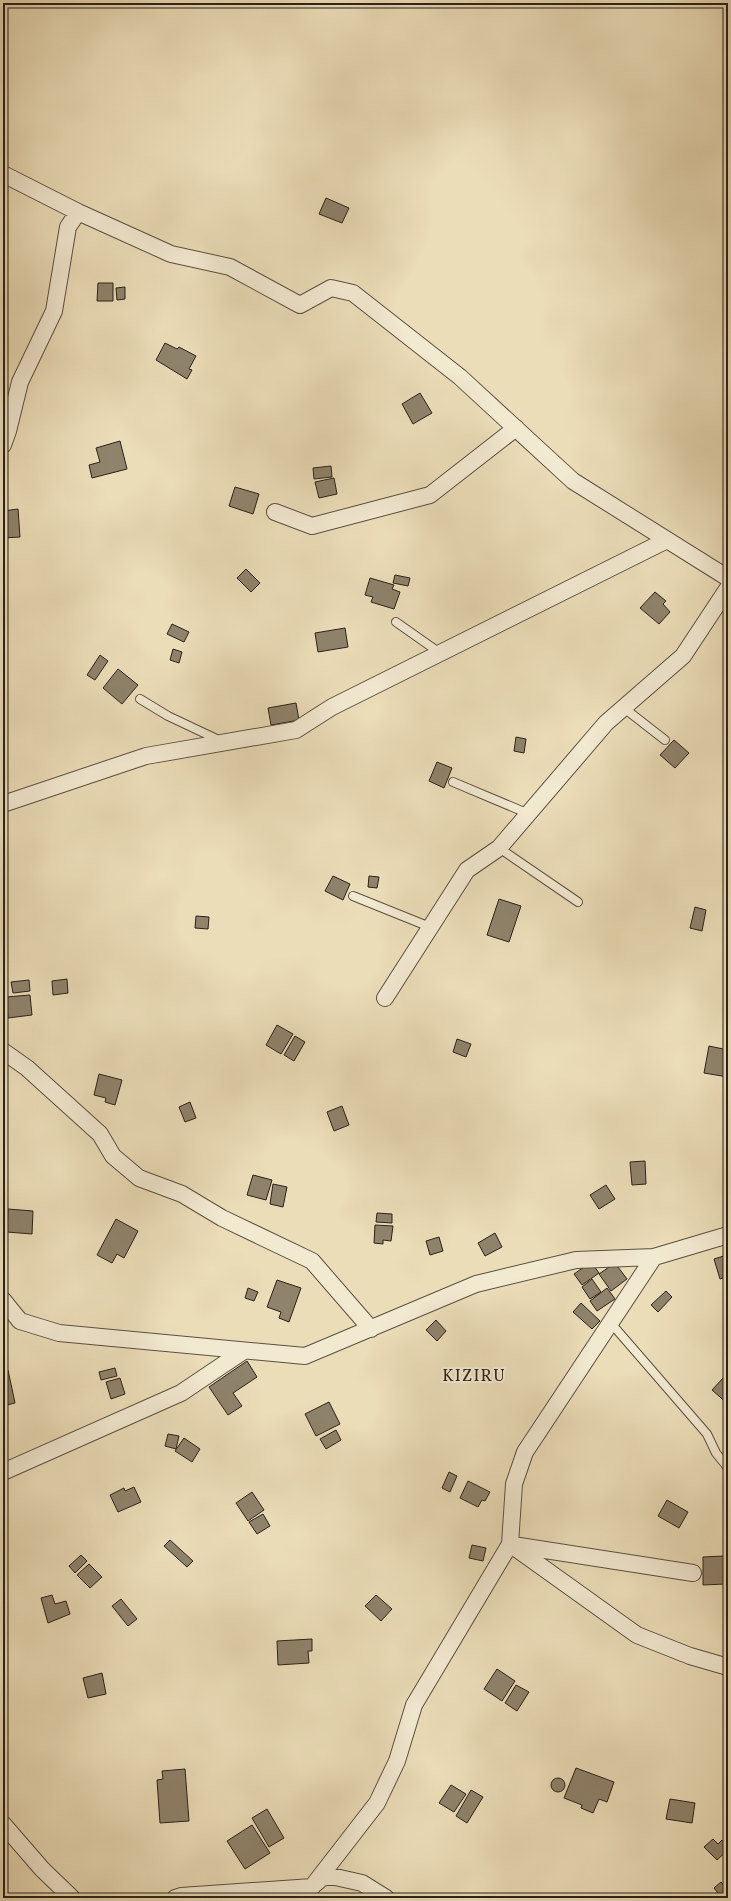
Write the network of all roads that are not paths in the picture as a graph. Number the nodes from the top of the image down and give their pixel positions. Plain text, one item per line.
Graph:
1 (3, 174) edge
2 (78, 212) junction
3 (516, 428) junction
4 (3, 444) edge
5 (275, 512) dead end
6 (667, 540) junction
7 (728, 578) edge
8 (728, 588) edge
9 (396, 622) dead end
10 (440, 653) junction
11 (140, 699) dead end
12 (624, 708) junction
13 (666, 740) dead end
14 (226, 742) junction
15 (453, 782) dead end
16 (3, 804) edge
17 (529, 814) junction
18 (499, 848) junction
19 (353, 896) dead end
20 (578, 902) dead end
21 (430, 927) junction
22 (385, 998) dead end
23 (3, 1051) edge
24 (728, 1235) edge
25 (654, 1257) junction
26 (3, 1300) edge
27 (610, 1322) junction
28 (371, 1329) junction
29 (242, 1352) junction
30 (728, 1468) edge
31 (3, 1472) edge
32 (510, 1544) junction
33 (693, 1573) dead end
34 (728, 1668) edge
35 (3, 1824) edge
36 (313, 1892) edge
37 (72, 1898) edge
38 (175, 1898) edge
39 (386, 1898) edge

1 - 2 street
2 - 3 street
2 - 4 street
3 - 5 street
3 - 6 street
6 - 7 street
6 - 10 street
8 - 12 street
9 - 10 lane
10 - 14 street
11 - 14 lane
12 - 13 lane
12 - 17 street
14 - 16 street
15 - 17 lane
17 - 18 street
18 - 20 lane
18 - 21 street
19 - 21 lane
21 - 22 street
23 - 28 street
24 - 25 street
25 - 27 street
25 - 28 street
26 - 29 street
27 - 30 lane
27 - 32 street
28 - 29 street
29 - 31 street
32 - 33 street
32 - 34 street
32 - 36 street
35 - 37 street
36 - 38 street
36 - 39 street

